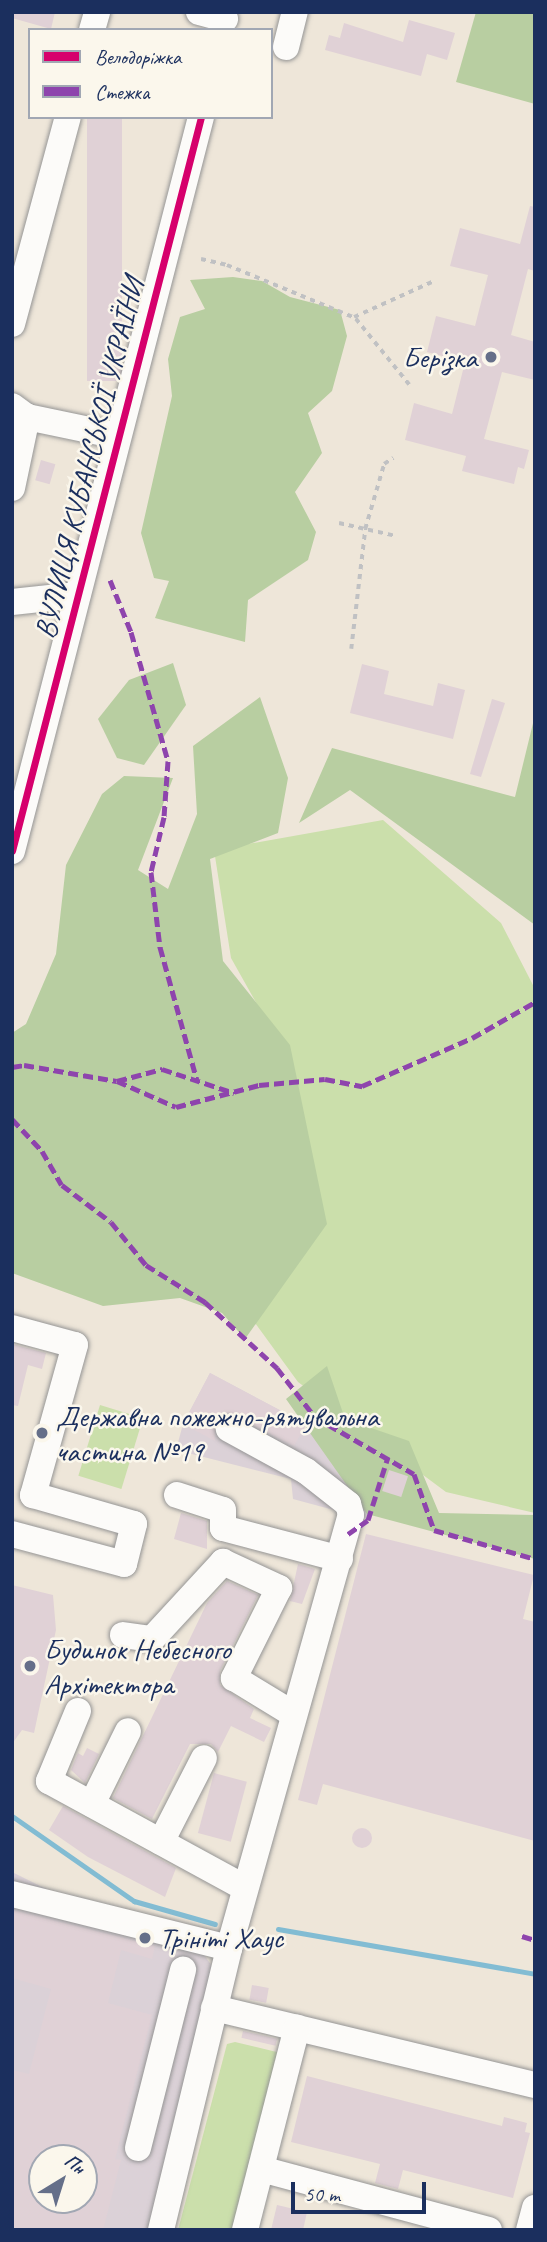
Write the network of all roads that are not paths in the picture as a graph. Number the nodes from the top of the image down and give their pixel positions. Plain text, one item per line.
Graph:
1 (295, 12) edge
2 (286, 47) dead end
3 (67, 119) edge
4 (200, 119) edge
5 (12, 324) edge
6 (20, 412) edge
7 (118, 436) junction
8 (12, 488) edge
9 (78, 595) junction
10 (12, 603) edge
11 (12, 850) edge
12 (12, 1328) edge
13 (229, 1429) dead end
14 (177, 1495) dead end
15 (12, 1534) edge
16 (340, 1559) junction
17 (123, 1635) dead end
18 (78, 1711) dead end
19 (293, 1714) junction
20 (128, 1731) dead end
21 (204, 1758) dead end
22 (92, 1804) junction
23 (161, 1842) junction
24 (245, 1888) junction
25 (12, 1894) edge
26 (229, 1948) junction
27 (184, 1970) dead end
28 (214, 2008) junction
29 (297, 2028) junction
30 (166, 2040) junction
31 (204, 2049) junction
32 (535, 2085) edge
33 (138, 2148) dead end
34 (261, 2169) junction
35 (535, 2208) edge
36 (160, 2230) edge
37 (245, 2230) edge
38 (489, 2230) edge
39 (529, 2230) edge

1 - 2 street
3 - 5 street
4 - 7 street, ВУЛИЦЯ КУБАНСЬКОЇ УКРАЇНИ
6 - 7 street
6 - 8 street
7 - 9 street, ВУЛИЦЯ КУБАНСЬКОЇ УКРАЇНИ
9 - 10 street
9 - 11 street, ВУЛИЦЯ КУБАНСЬКОЇ УКРАЇНИ
12 - 15 street
13 - 16 street
14 - 16 street
16 - 19 street
17 - 19 street
18 - 22 street
19 - 24 street
20 - 22 street
21 - 23 street
22 - 23 street
23 - 24 street
24 - 26 street
25 - 26 street
26 - 28 street
27 - 30 street
28 - 29 street
28 - 31 street
29 - 32 street
29 - 34 street
30 - 31 street
30 - 33 street
31 - 36 street
34 - 37 street
34 - 38 street
35 - 39 street

